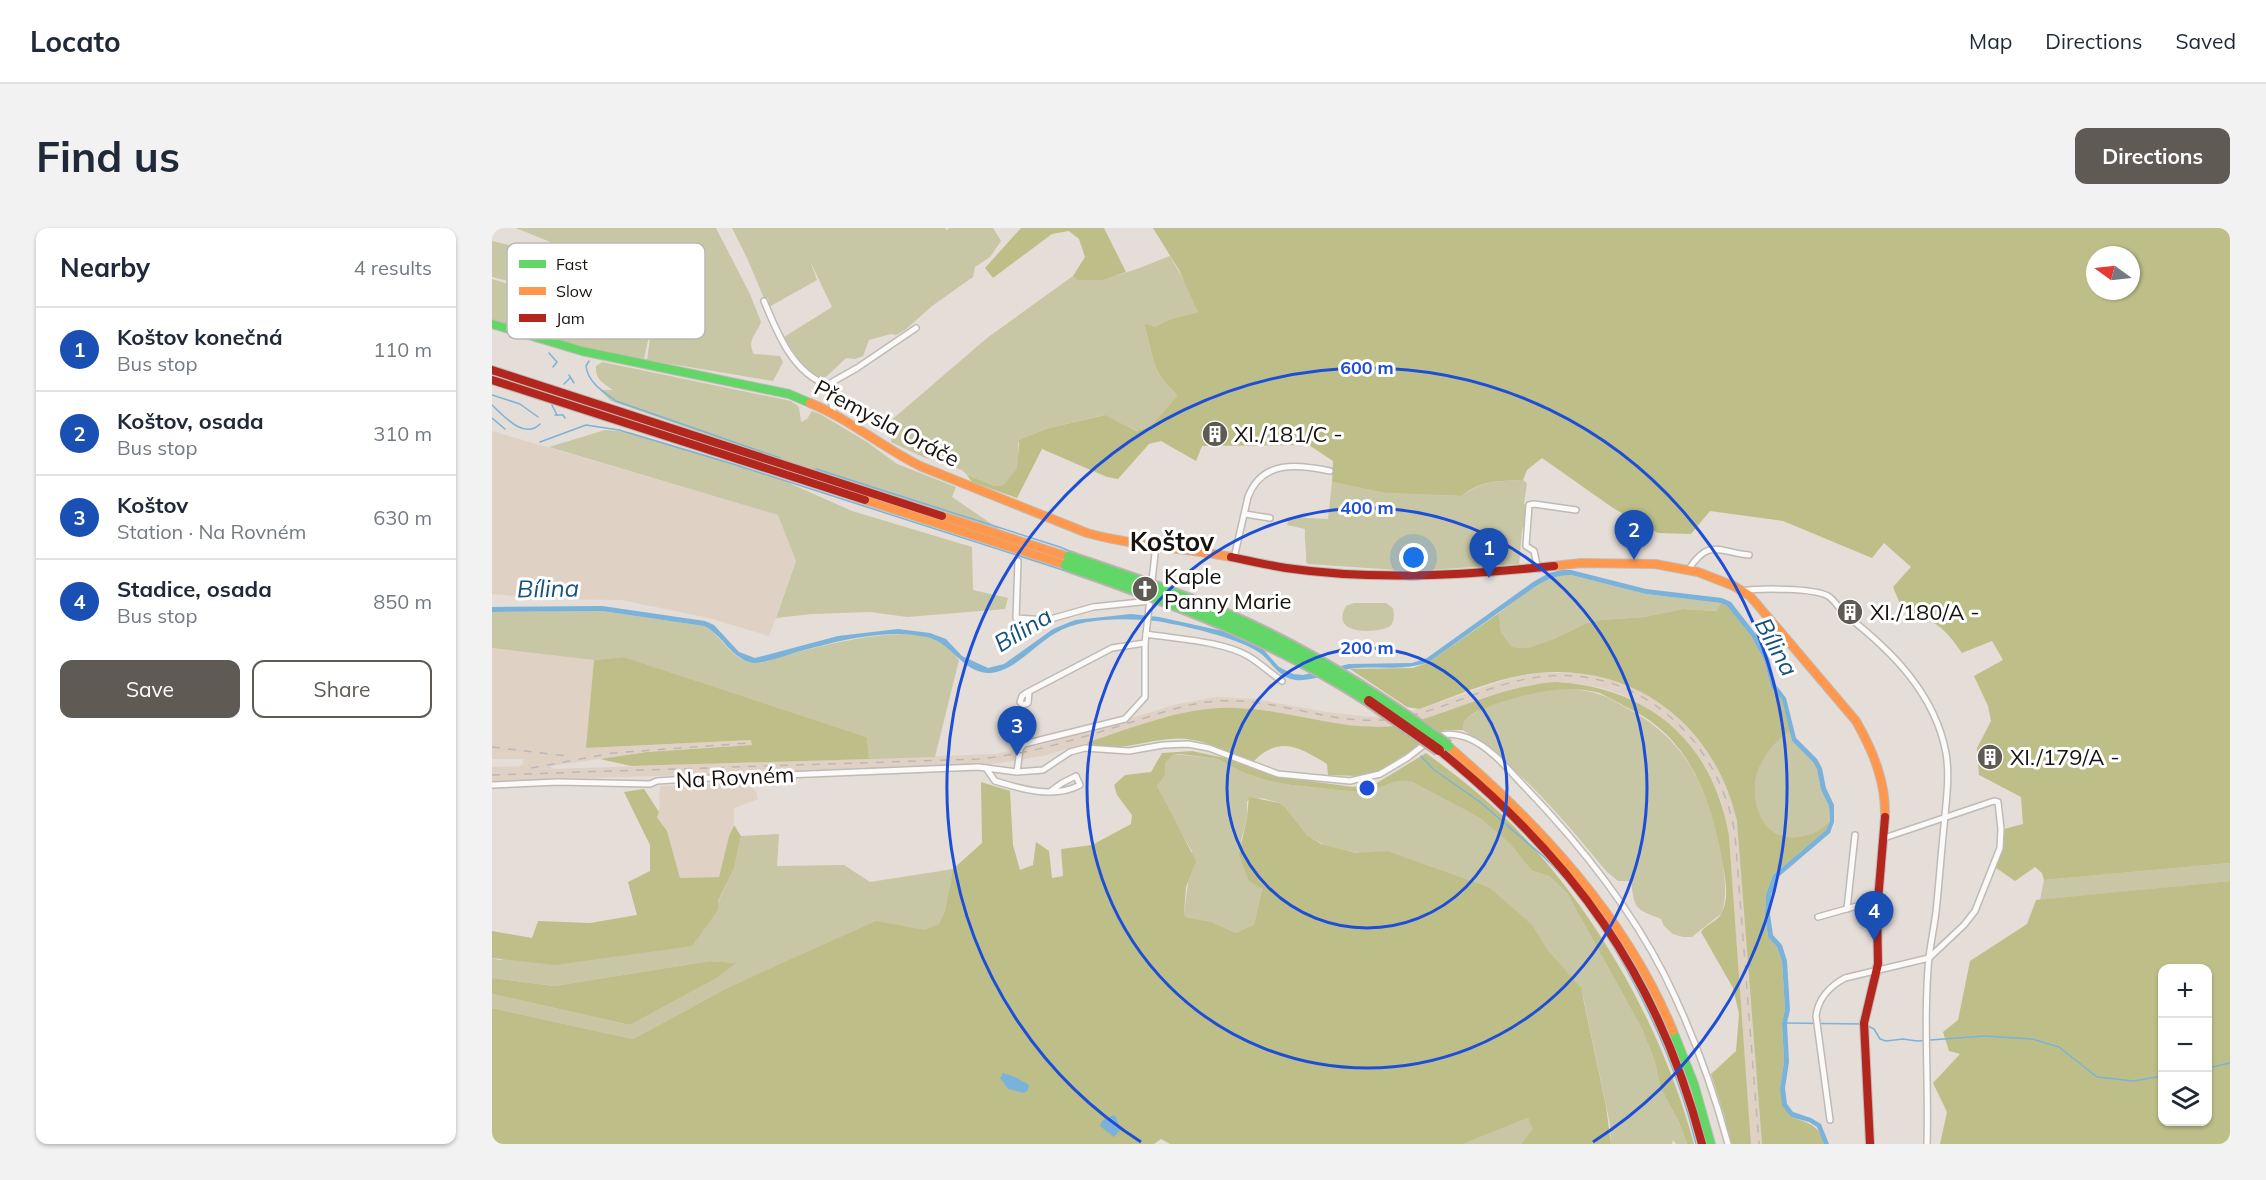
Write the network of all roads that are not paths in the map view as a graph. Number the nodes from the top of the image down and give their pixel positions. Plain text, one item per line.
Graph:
1 (764, 301) dead end
2 (492, 324) edge
3 (507, 328) edge
4 (916, 328) dead end
5 (542, 339) edge
6 (492, 370) edge
7 (492, 380) edge
8 (826, 385) junction
9 (834, 413) junction
10 (1330, 471) dead end
11 (1576, 510) dead end
12 (1245, 514) junction
13 (1270, 518) dead end
14 (1156, 545) junction
15 (1749, 555) dead end
16 (1234, 558) junction
17 (1018, 561) dead end
18 (1068, 561) junction
19 (1538, 568) junction
20 (1689, 569) junction
21 (1742, 591) junction
22 (1150, 602) junction
23 (1146, 634) junction
24 (1145, 643) junction
25 (1281, 681) dead end
26 (1029, 692) dead end
27 (1443, 748) junction
28 (986, 768) junction
29 (1017, 772) junction
30 (492, 785) edge
31 (1051, 791) junction
32 (1944, 818) junction
33 (1855, 835) dead end
34 (1884, 838) junction
35 (1878, 900) junction
36 (1847, 909) junction
37 (1818, 918) dead end
38 (1929, 958) junction
39 (1877, 971) junction
40 (1830, 1120) dead end
41 (1702, 1144) edge
42 (1710, 1144) edge
43 (1728, 1144) edge
44 (1870, 1144) edge
45 (1928, 1144) edge

1 - 8 street
2 - 3 main road, Přemysla Oráče
4 - 8 street
5 - 9 main road, Přemysla Oráče
6 - 18 main road
7 - 18 main road
8 - 9 street
9 - 14 main road, Přemysla Oráče
10 - 12 street
11 - 19 street
12 - 13 street
12 - 16 street
14 - 16 main road, Přemysla Oráče
14 - 22 street
15 - 20 street
16 - 19 main road, Přemysla Oráče
17 - 22 street
18 - 27 main road, bridge
19 - 20 main road, Přemysla Oráče
20 - 21 main road, Přemysla Oráče
21 - 32 street
21 - 34 main road
22 - 23 street
23 - 24 street
23 - 25 street
24 - 26 street
24 - 29 street
27 - 41 main road
27 - 42 main road
28 - 29 street, Na Rovném
28 - 30 street, Na Rovném
28 - 31 street
29 - 43 street, Na Rovném
31 - 31 street
32 - 34 street
32 - 38 street
32 - 38 street
33 - 36 street
34 - 35 main road
35 - 36 street
35 - 39 main road
36 - 37 street
38 - 39 street
38 - 45 street
39 - 40 street
39 - 44 main road

